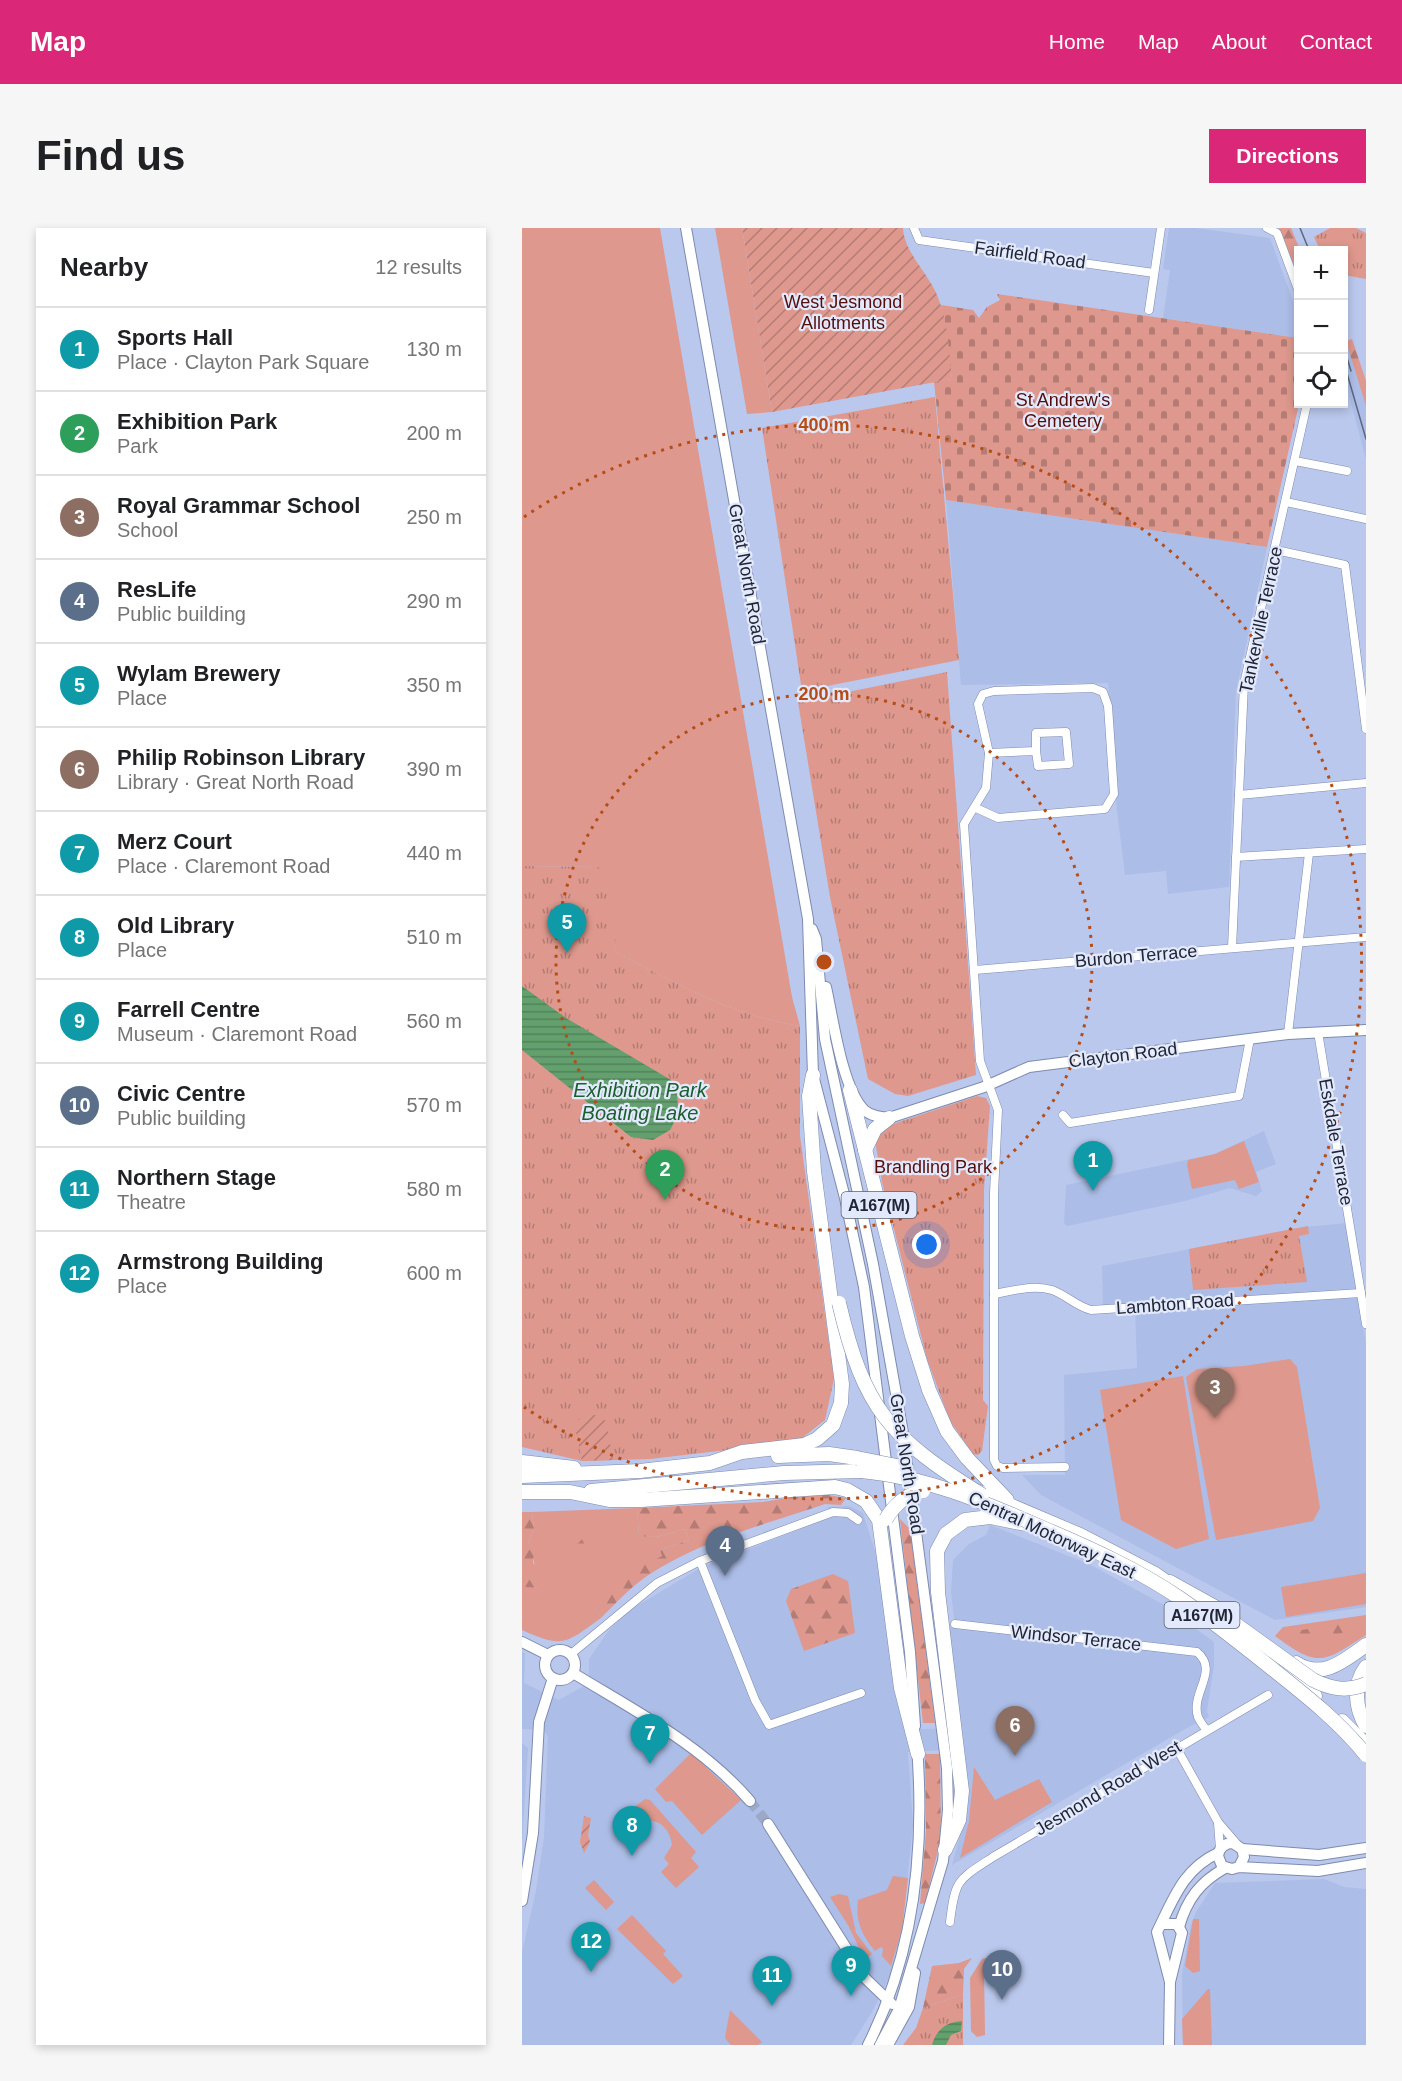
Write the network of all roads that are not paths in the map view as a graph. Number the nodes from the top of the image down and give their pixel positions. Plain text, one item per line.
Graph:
1 (686, 228) edge
2 (914, 228) edge
3 (1161, 228) edge
4 (1267, 228) edge
5 (1154, 273) junction
6 (1294, 276) edge
7 (1149, 310) dead end
8 (1306, 408) edge
9 (1295, 461) junction
10 (1347, 471) dead end
11 (1286, 502) junction
12 (1366, 519) edge
13 (1276, 550) junction
14 (1366, 729) edge
15 (1036, 751) junction
16 (989, 753) junction
17 (1366, 783) edge
18 (1239, 795) junction
19 (976, 808) junction
20 (1366, 849) edge
21 (1309, 853) junction
22 (1236, 857) junction
23 (808, 919) junction
24 (1366, 937) edge
25 (816, 939) junction
26 (1297, 942) junction
27 (1232, 948) junction
28 (975, 970) junction
29 (1366, 1030) edge
30 (1318, 1032) junction
31 (1288, 1034) junction
32 (1250, 1039) junction
33 (813, 1075) junction
34 (989, 1085) junction
35 (850, 1090) junction
36 (1063, 1115) dead end
37 (890, 1118) junction
38 (865, 1150) junction
39 (831, 1277) junction
40 (1361, 1293) junction
41 (994, 1294) junction
42 (1366, 1324) edge
43 (522, 1462) edge
44 (710, 1463) junction
45 (859, 1465) junction
46 (1065, 1467) dead end
47 (606, 1474) junction
48 (522, 1476) edge
49 (980, 1491) junction
50 (522, 1492) edge
51 (641, 1494) junction
52 (1012, 1509) junction
53 (858, 1520) dead end
54 (1042, 1527) junction
55 (882, 1533) junction
56 (700, 1561) junction
57 (1155, 1574) junction
58 (1180, 1598) junction
59 (955, 1624) dead end
60 (522, 1642) edge
61 (1366, 1645) edge
62 (571, 1654) junction
63 (548, 1655) junction
64 (1366, 1667) edge
65 (573, 1672) junction
66 (553, 1678) junction
67 (1366, 1684) edge
68 (861, 1693) dead end
69 (1268, 1695) dead end
70 (1366, 1726) edge
71 (1206, 1730) junction
72 (1366, 1745) edge
73 (1176, 1747) junction
74 (918, 1754) junction
75 (1366, 1755) edge
76 (750, 1801) tunnel mouth
77 (1218, 1822) junction
78 (768, 1824) tunnel mouth
79 (1239, 1847) junction
80 (1366, 1848) edge
81 (945, 1850) junction
82 (1219, 1851) junction
83 (1366, 1863) edge
84 (1239, 1867) junction
85 (1225, 1868) junction
86 (522, 1900) edge
87 (950, 1922) dead end
88 (1163, 1924) junction
89 (1179, 1927) junction
90 (1181, 1940) junction
91 (1160, 1943) junction
92 (915, 1960) junction
93 (1170, 1982) junction
94 (888, 2001) junction
95 (900, 2009) junction
96 (868, 2045) edge
97 (880, 2045) edge
98 (888, 2045) edge
99 (1169, 2045) edge

1 - 23 main road, Great North Road
2 - 5 street, Fairfield Road
3 - 5 street
4 - 6 street
5 - 7 street
8 - 9 street, Tankerville Terrace
9 - 10 street
9 - 11 street, Tankerville Terrace
11 - 12 street
11 - 13 street, Tankerville Terrace
13 - 14 street
13 - 18 street, Tankerville Terrace
15 - 15 street
15 - 16 street
16 - 19 street
16 - 19 street
17 - 18 street
18 - 22 street, Tankerville Terrace
19 - 28 street
20 - 21 street
21 - 22 street
21 - 26 street
22 - 27 street, Tankerville Terrace
23 - 25 main road, Great North Road
23 - 33 main road, Great North Road
24 - 26 street, Burdon Terrace
25 - 35 main road
25 - 81 main road, Great North Road
26 - 27 street, Burdon Terrace
26 - 31 street
27 - 28 street, Burdon Terrace
28 - 34 street
29 - 30 main road, Clayton Road
30 - 31 main road, Clayton Road
30 - 40 street, Eskdale Terrace
31 - 32 main road, Clayton Road
32 - 34 main road, Clayton Road
32 - 36 street
33 - 39 highway
33 - 74 main road, Great North Road
34 - 37 main road, Clayton Road
34 - 41 street
35 - 37 main road
35 - 38 highway, A167(M)
37 - 38 highway
38 - 52 highway, A167(M)
39 - 44 highway
39 - 52 highway, A167(M), bridge
40 - 41 street, Lambton Road
40 - 42 street, Eskdale Terrace
41 - 46 street
43 - 47 highway
44 - 45 highway, Central Motorway East / A167(M)
44 - 47 highway
45 - 49 highway, Central Motorway East / A167(M), bridge
45 - 51 highway, Central Motorway East / A167(M)
45 - 52 highway, Central Motorway East / A167(M), bridge
47 - 48 highway
49 - 52 highway, Central Motorway East / A167(M)
49 - 55 highway, A167(M), bridge
50 - 51 highway, Central Motorway East / A167(M)
51 - 55 highway
52 - 54 highway, Central Motorway East / A167(M), bridge
52 - 57 highway, Central Motorway East / A167(M)
53 - 56 street
54 - 58 highway, Central Motorway East / A167(M), bridge
54 - 81 highway, A167(M), bridge
55 - 74 highway
56 - 62 street
56 - 68 street
57 - 61 highway, A167(M)
57 - 72 highway, Central Motorway East / A167(M)
58 - 67 highway, A167(M), bridge
58 - 75 highway, Central Motorway East / A167(M), bridge
59 - 71 street, Windsor Terrace
60 - 63 main road
62 - 63 main road
62 - 65 main road
63 - 66 main road
64 - 70 highway
65 - 66 main road
65 - 76 main road
66 - 86 main road
69 - 71 street, Jesmond Road West
71 - 73 street, Jesmond Road West
73 - 77 street
73 - 87 street, Jesmond Road West
74 - 94 main road, Great North Road
77 - 79 street
77 - 82 street
78 - 94 main road
79 - 80 main road
79 - 82 main road
79 - 84 main road
81 - 92 main road, Great North Road
82 - 85 main road
82 - 88 main road
83 - 84 main road
84 - 85 main road
85 - 89 main road
88 - 89 main road
88 - 91 main road
89 - 90 main road
90 - 91 main road
90 - 93 main road
91 - 93 main road
92 - 95 main road, Great North Road
92 - 98 main road
93 - 99 main road
94 - 95 main road
94 - 96 main road, Great North Road
95 - 97 main road, Great North Road

